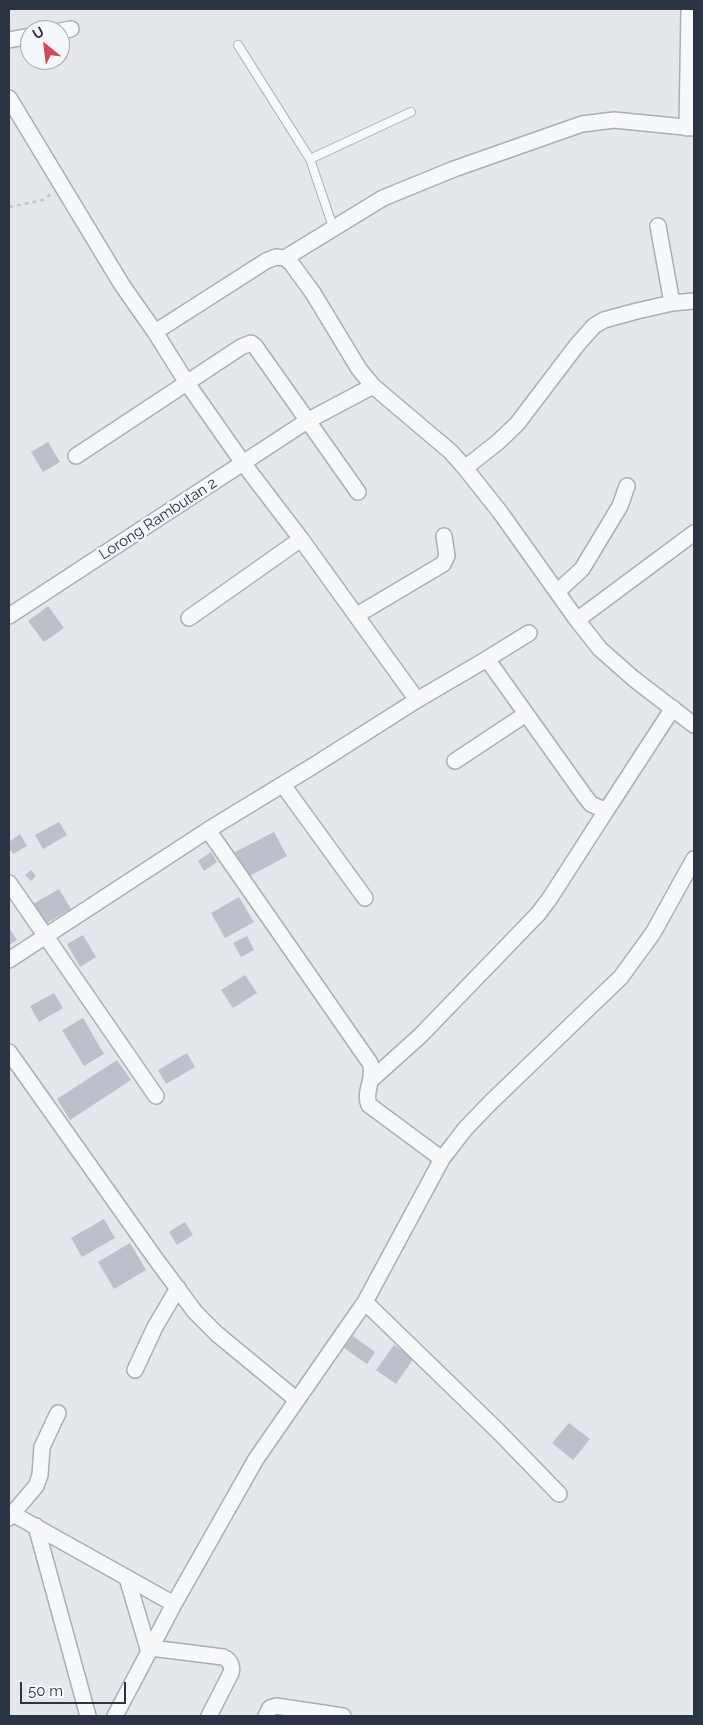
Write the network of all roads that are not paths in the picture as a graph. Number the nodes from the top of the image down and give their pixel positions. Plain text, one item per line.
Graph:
1 (689, 9) edge
2 (238, 45) dead end
3 (9, 98) edge
4 (411, 112) dead end
5 (691, 128) edge
6 (310, 159) junction
7 (658, 226) dead end
8 (334, 227) junction
9 (285, 258) junction
10 (694, 301) edge
11 (672, 303) junction
12 (155, 332) junction
13 (187, 383) junction
14 (373, 386) junction
15 (307, 421) junction
16 (76, 456) dead end
17 (243, 463) junction
18 (465, 468) junction
19 (627, 486) dead end
20 (358, 492) dead end
21 (694, 533) edge
22 (444, 536) dead end
23 (301, 539) junction
24 (557, 592) junction
25 (9, 616) edge
26 (357, 616) junction
27 (189, 618) dead end
28 (577, 620) junction
29 (529, 633) dead end
30 (487, 659) junction
31 (416, 700) junction
32 (673, 708) junction
33 (526, 714) junction
34 (694, 725) edge
35 (455, 761) dead end
36 (283, 785) junction
37 (606, 811) junction
38 (208, 830) junction
39 (694, 859) edge
40 (9, 883) edge
41 (365, 898) dead end
42 (46, 936) junction
43 (9, 960) edge
44 (9, 1052) edge
45 (371, 1080) junction
46 (156, 1096) dead end
47 (442, 1159) junction
48 (178, 1288) junction
49 (365, 1302) junction
50 (135, 1370) dead end
51 (297, 1400) junction
52 (58, 1413) dead end
53 (559, 1494) dead end
54 (11, 1516) edge
55 (36, 1526) junction
56 (127, 1578) junction
57 (174, 1604) junction
58 (150, 1650) junction
59 (88, 1716) edge
60 (115, 1716) edge
61 (209, 1716) edge
62 (266, 1716) edge
63 (343, 1716) edge

1 - 5 street
2 - 6 lane
3 - 12 street
4 - 6 lane
5 - 8 street
6 - 8 lane
7 - 11 street
8 - 9 street
9 - 12 street
9 - 14 street
10 - 11 street
11 - 18 street
12 - 13 street
13 - 15 street
13 - 16 street
13 - 17 street
14 - 15 street, Lorong Rambutan 2
14 - 18 street
15 - 17 street, Lorong Rambutan 2
15 - 20 street
17 - 23 street
17 - 25 street, Lorong Rambutan 2
18 - 24 street
19 - 24 street
21 - 28 street
22 - 26 street
23 - 26 street
23 - 27 street
24 - 28 street
26 - 31 street
28 - 32 street
29 - 30 street
30 - 31 street
30 - 33 street
31 - 36 street
32 - 34 street
32 - 37 street
33 - 35 street
33 - 37 street
36 - 38 street
36 - 41 street
37 - 45 street
38 - 42 street
38 - 45 street
39 - 47 street
40 - 42 street
42 - 43 street
42 - 46 street
44 - 48 street
45 - 47 street
47 - 49 street
48 - 50 street
48 - 51 street
49 - 51 street
49 - 53 street
51 - 57 street
52 - 54 street
54 - 55 street
55 - 56 street
55 - 59 street
56 - 57 street
56 - 58 street
57 - 58 street
58 - 60 street
58 - 61 street
62 - 63 street

